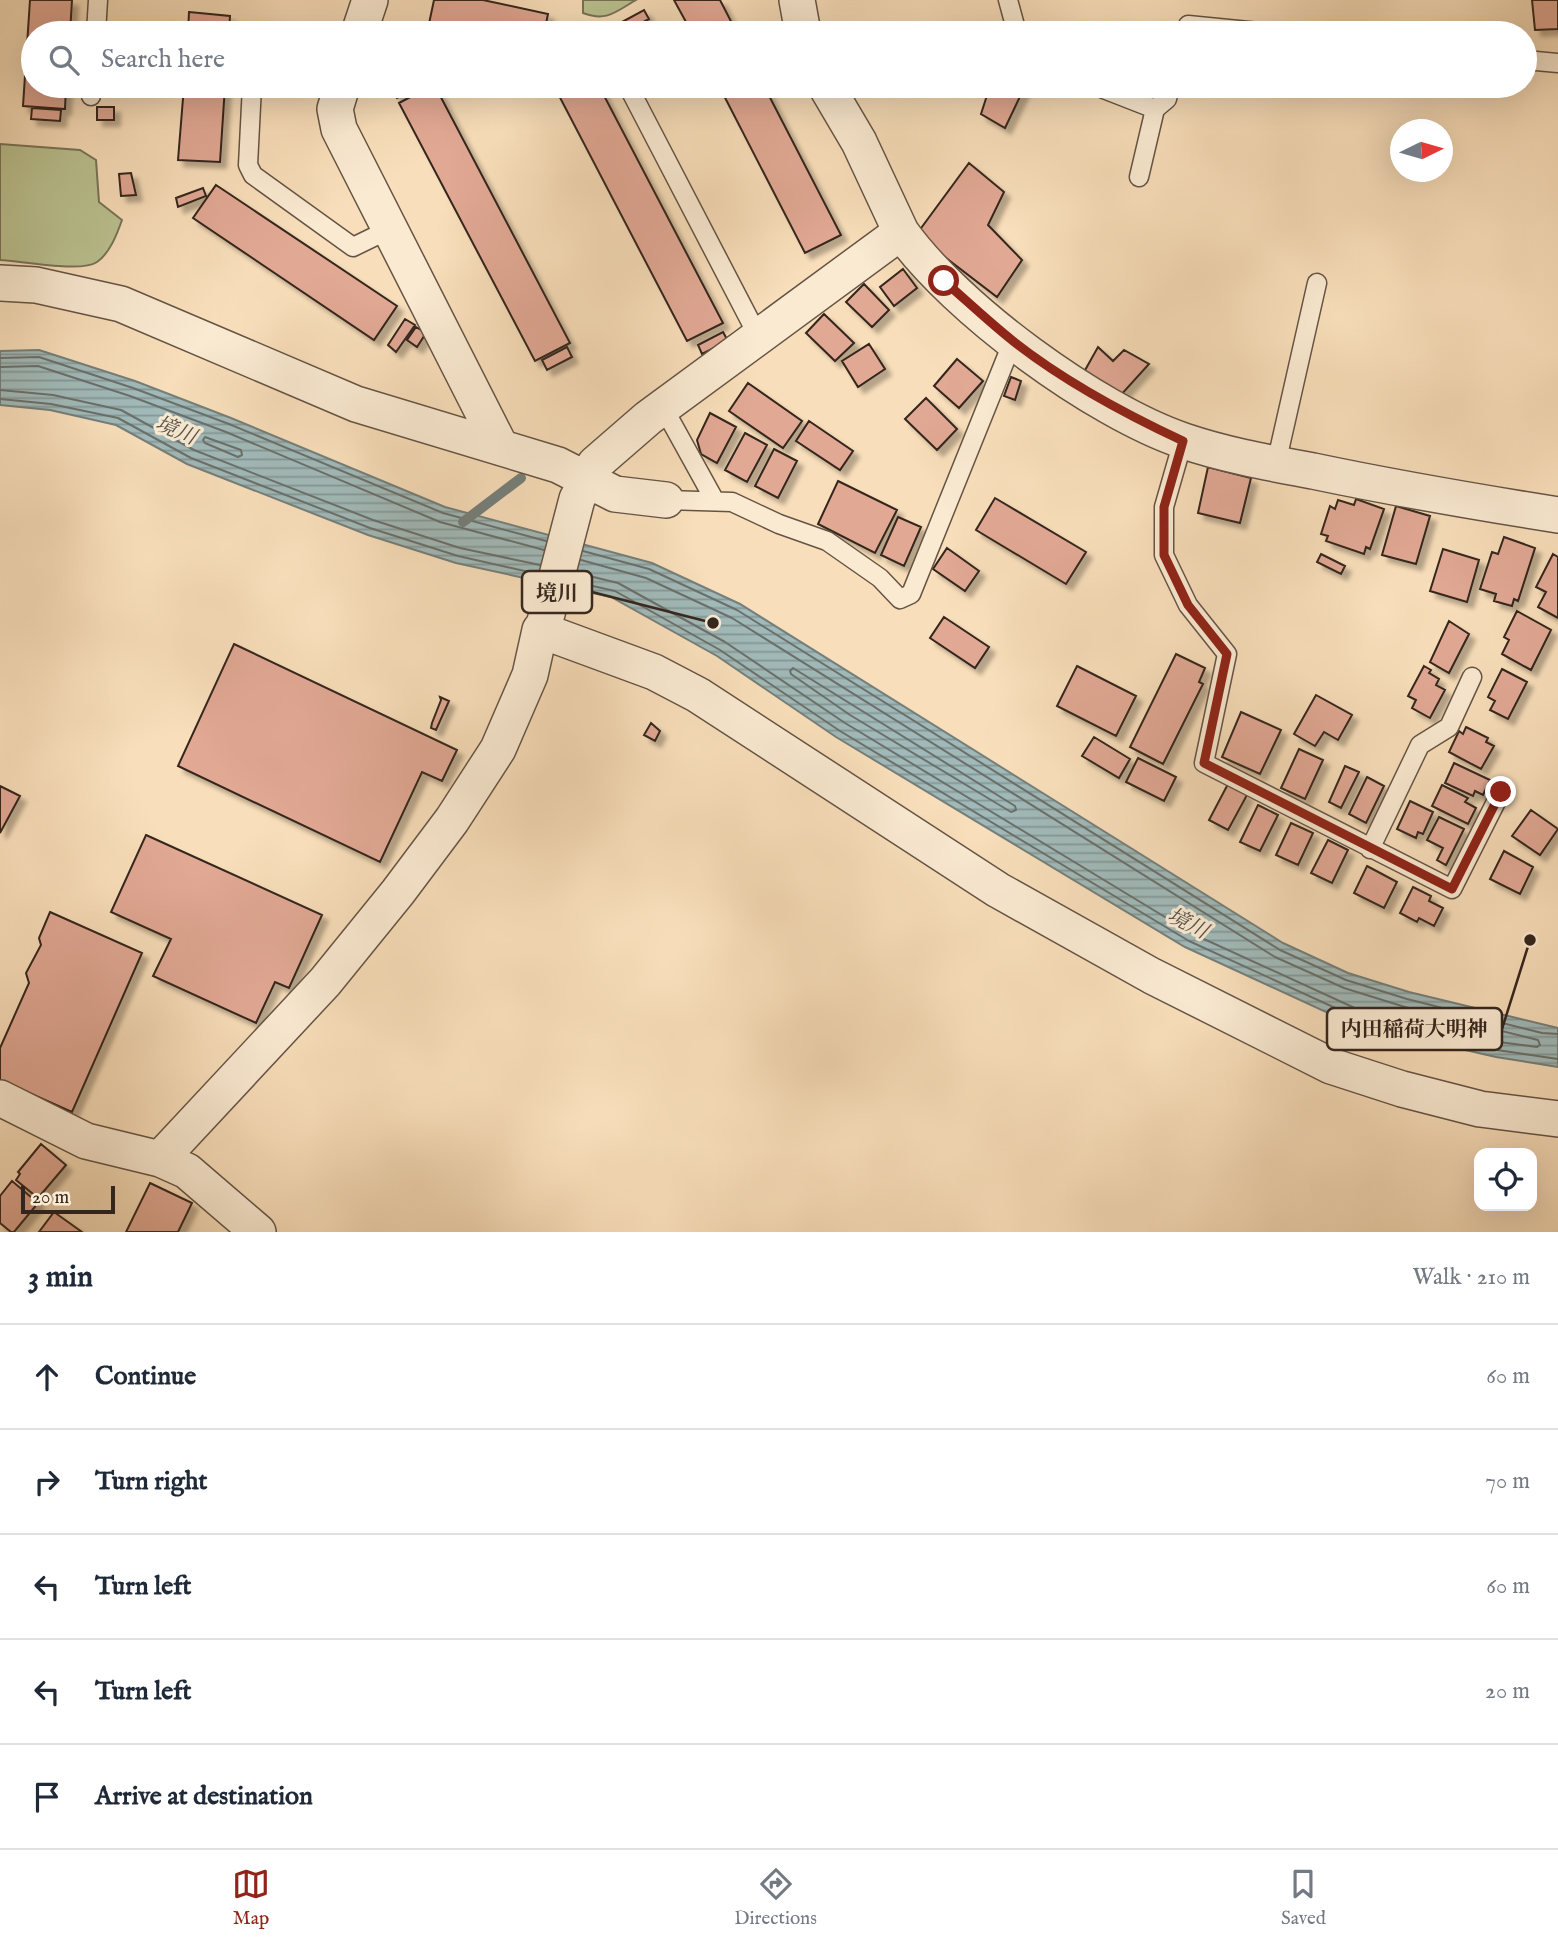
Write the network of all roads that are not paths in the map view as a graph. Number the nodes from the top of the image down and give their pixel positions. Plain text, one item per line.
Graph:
1 (98, 0) edge
2 (370, 0) edge
3 (797, 0) edge
4 (1008, 0) edge
5 (97, 21) edge
6 (363, 21) edge
7 (801, 21) edge
8 (1014, 21) edge
9 (1537, 61) edge
10 (1558, 63) edge
11 (251, 98) edge
12 (338, 98) edge
13 (634, 98) edge
14 (833, 98) edge
15 (1127, 98) edge
16 (1167, 98) edge
17 (1155, 109) junction
18 (1139, 177) dead end
19 (390, 229) junction
20 (901, 232) junction
21 (0, 283) edge
22 (1317, 283) dead end
23 (758, 336) junction
24 (1013, 341) junction
25 (663, 407) junction
26 (1183, 441) junction
27 (500, 446) junction
28 (1276, 464) junction
29 (581, 489) junction
30 (666, 500) joint
31 (715, 501) junction
32 (1558, 515) edge
33 (542, 628) junction
34 (1472, 677) dead end
35 (1501, 792) dead end
36 (1370, 849) junction
37 (0, 1098) edge
38 (1558, 1119) edge
39 (160, 1158) junction
40 (258, 1232) edge

1 - 5 lane
2 - 6 street
3 - 7 street
4 - 8 lane
9 - 10 lane
11 - 19 lane
12 - 19 street
13 - 23 lane
14 - 20 street
15 - 17 lane
16 - 17 lane
17 - 18 lane
19 - 27 street
20 - 23 street
20 - 24 street
21 - 27 street
22 - 28 lane
23 - 25 street
24 - 26 street
24 - 31 lane
25 - 29 street
25 - 31 lane
26 - 28 street
26 - 36 lane
27 - 29 street
28 - 32 street
29 - 30 street
29 - 33 street
30 - 31 lane
33 - 38 street
33 - 39 street
34 - 36 lane
35 - 36 lane
37 - 39 street
39 - 40 street

